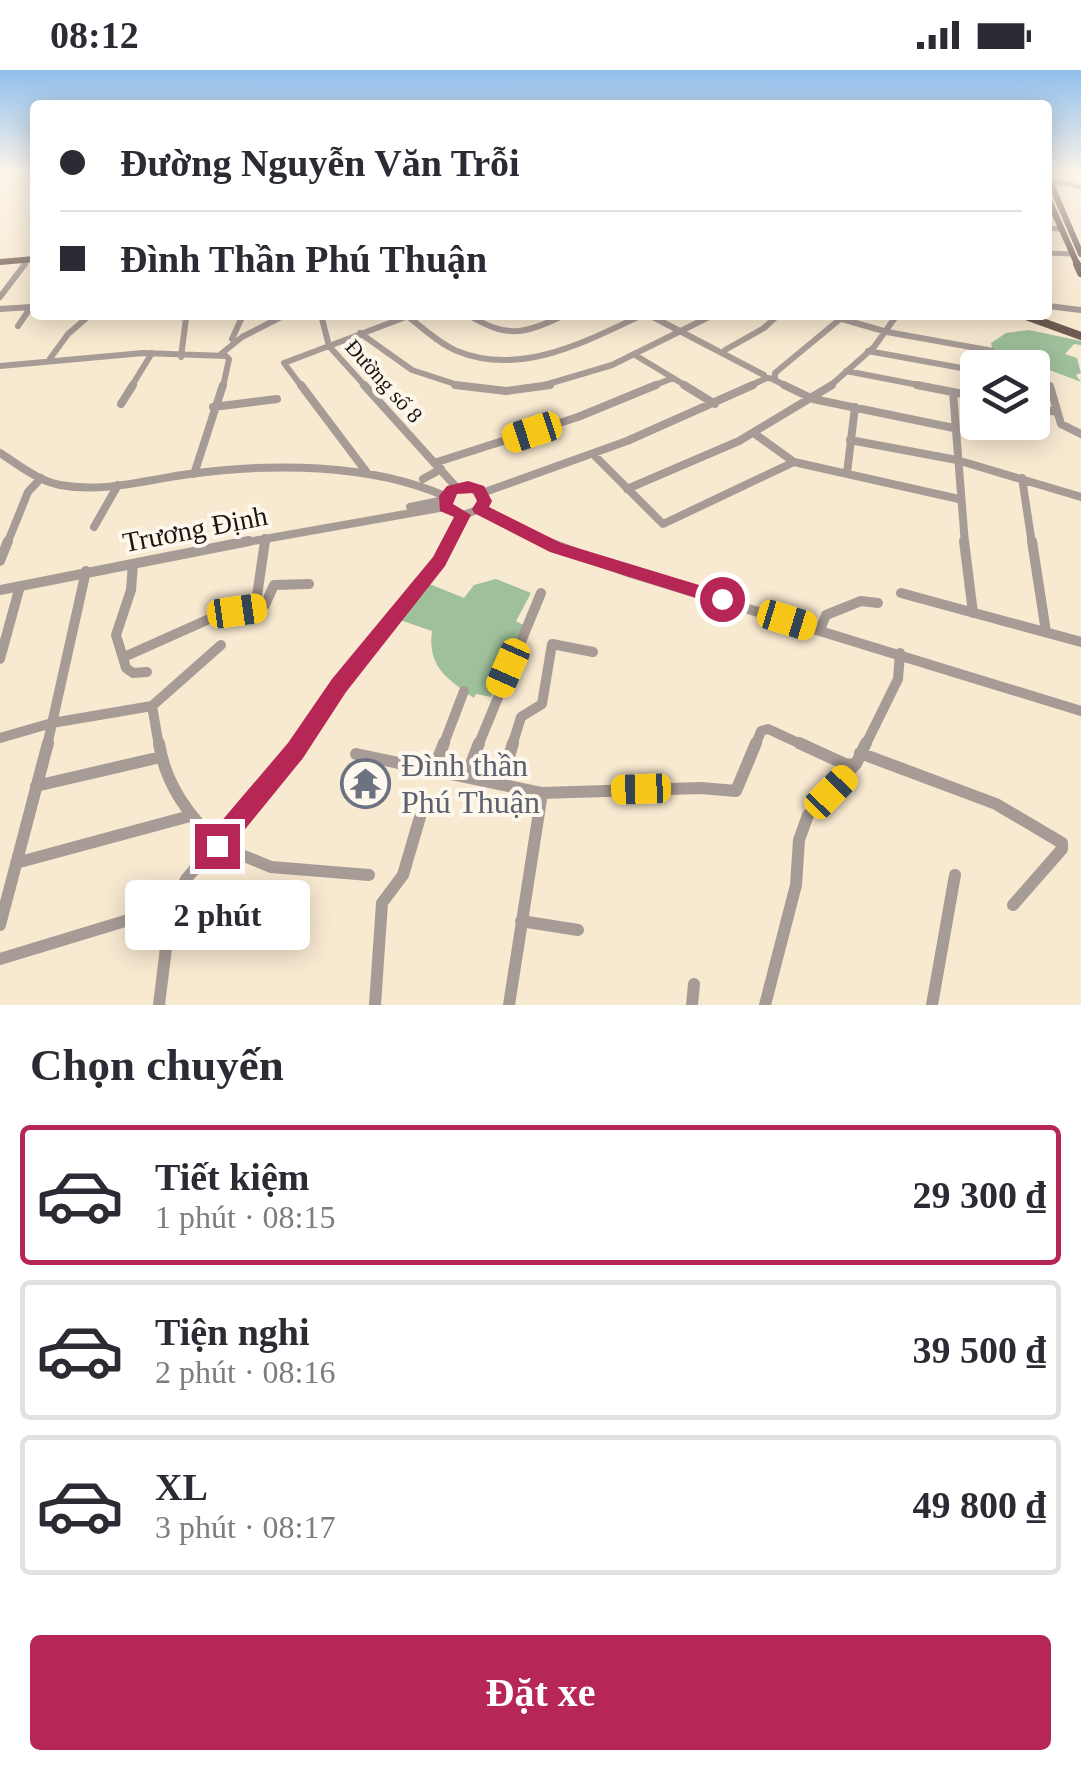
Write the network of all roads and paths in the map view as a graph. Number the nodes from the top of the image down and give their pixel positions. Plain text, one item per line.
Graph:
1 (1053, 215) edge
2 (1058, 215) edge
3 (1052, 229) edge
4 (1081, 229) edge
5 (1063, 231) junction
6 (1052, 253) edge
7 (1072, 254) junction
8 (1081, 254) edge
9 (30, 257) edge
10 (0, 259) edge
11 (30, 261) edge
12 (1081, 274) edge
13 (0, 297) edge
14 (1063, 298) dead end
15 (30, 306) edge
16 (1052, 307) edge
17 (30, 308) edge
18 (0, 309) edge
19 (1070, 309) junction
20 (1081, 310) edge
21 (84, 320) edge
22 (186, 320) edge
23 (241, 320) edge
24 (276, 320) edge
25 (322, 320) edge
26 (395, 320) edge
27 (415, 320) edge
28 (478, 320) edge
29 (554, 320) edge
30 (633, 320) edge
31 (657, 320) edge
32 (666, 320) edge
33 (704, 320) edge
34 (773, 320) edge
35 (839, 320) edge
36 (852, 320) edge
37 (893, 320) edge
38 (1039, 320) edge
39 (1051, 320) edge
40 (18, 326) dead end
41 (683, 331) junction
42 (886, 332) junction
43 (360, 333) junction
44 (1081, 333) edge
45 (232, 339) junction
46 (329, 346) junction
47 (725, 350) junction
48 (987, 350) edge
49 (868, 351) junction
50 (152, 353) junction
51 (221, 354) junction
52 (635, 355) junction
53 (181, 357) junction
54 (49, 360) junction
55 (0, 366) edge
56 (960, 368) edge
57 (846, 371) junction
58 (770, 376) junction
59 (673, 378) junction
60 (1050, 386) edge
61 (952, 392) junction
62 (960, 394) edge
63 (816, 397) junction
64 (278, 399) dead end
65 (120, 404) dead end
66 (716, 404) junction
67 (855, 405) junction
68 (213, 407) junction
69 (1050, 411) edge
70 (1057, 412) junction
71 (954, 424) junction
72 (755, 434) junction
73 (1081, 434) edge
74 (850, 440) junction
75 (0, 453) edge
76 (595, 456) junction
77 (957, 460) junction
78 (794, 462) junction
79 (438, 466) junction
80 (194, 474) junction
81 (368, 474) junction
82 (847, 474) junction
83 (40, 478) junction
84 (1022, 478) junction
85 (425, 482) junction
86 (118, 484) junction
87 (627, 490) junction
88 (482, 492) junction
89 (449, 496) junction
90 (1081, 497) edge
91 (959, 499) junction
92 (425, 502) junction
93 (480, 509) junction
94 (398, 512) junction
95 (463, 515) junction
96 (94, 528) dead end
97 (265, 538) junction
98 (0, 561) edge
99 (133, 564) junction
100 (86, 572) junction
101 (309, 584) dead end
102 (20, 586) junction
103 (0, 590) edge
104 (901, 592) dead end
105 (541, 593) dead end
106 (257, 596) dead end
107 (878, 602) dead end
108 (973, 613) junction
109 (820, 630) junction
110 (1046, 632) junction
111 (3, 642) edge
112 (1081, 642) edge
113 (221, 645) dead end
114 (594, 652) dead end
115 (900, 654) junction
116 (124, 657) junction
117 (0, 659) edge
118 (147, 672) dead end
119 (464, 691) dead end
120 (152, 706) junction
121 (1081, 711) edge
122 (52, 723) junction
123 (0, 738) edge
124 (356, 754) dead end
125 (161, 757) junction
126 (858, 758) junction
127 (434, 769) junction
128 (466, 777) junction
129 (501, 784) junction
130 (36, 786) junction
131 (542, 793) junction
132 (190, 816) junction
133 (420, 817) dead end
134 (218, 844) junction
135 (16, 864) junction
136 (369, 875) dead end
137 (955, 875) dead end
138 (1013, 905) dead end
139 (172, 907) junction
140 (521, 921) junction
141 (0, 925) edge
142 (578, 930) dead end
143 (0, 959) edge
144 (694, 984) dead end
145 (159, 1005) edge
146 (375, 1005) edge
147 (509, 1005) edge
148 (692, 1005) edge
149 (765, 1005) edge
150 (932, 1005) edge

1 - 5 main road
2 - 5 main road
3 - 5 street
4 - 5 street
5 - 7 main road
5 - 8 main road
6 - 7 street
7 - 12 main road
9 - 10 main road
11 - 13 street
14 - 19 street
15 - 18 street
16 - 19 street
17 - 40 street
19 - 20 street
21 - 54 street
22 - 53 street
23 - 45 street
24 - 45 street
25 - 46 street, Đường số 8
26 - 43 street
27 - 30 street
28 - 29 street
31 - 41 street
32 - 41 street
33 - 41 street
34 - 47 street
35 - 58 street
36 - 42 street
37 - 42 street
38 - 44 main road
39 - 44 main road
41 - 47 street
41 - 52 street
41 - 58 street
42 - 48 street
42 - 49 street
43 - 46 street
43 - 52 street
45 - 51 street
46 - 79 street, Đường số 8
46 - 81 street
47 - 58 street
49 - 56 street
49 - 57 street
50 - 53 street
50 - 54 street
50 - 65 street
51 - 53 street
51 - 68 street
52 - 59 street
54 - 55 street
57 - 61 street
57 - 63 street
58 - 63 street
58 - 66 street
59 - 66 street
59 - 79 street
60 - 70 street
61 - 62 street
61 - 71 street
63 - 67 street
63 - 72 street
64 - 68 street
66 - 76 street
67 - 71 street
67 - 74 street
68 - 80 street
69 - 70 street
70 - 73 street
71 - 77 street
72 - 78 street
72 - 87 street
74 - 77 street
74 - 82 street
75 - 83 street
76 - 87 street
76 - 88 street
77 - 84 street
77 - 91 street
78 - 82 street
78 - 87 street
79 - 85 street
79 - 89 street, Đường số 8
80 - 81 street
80 - 86 street
81 - 85 street
82 - 91 street
83 - 86 street
83 - 98 street
84 - 90 street
84 - 110 street
85 - 89 street
85 - 92 street
86 - 96 street
88 - 89 street
88 - 93 street
89 - 92 street, Trương Định
89 - 94 street, Trương Định
89 - 95 street
91 - 108 street
92 - 94 street, Trương Định
93 - 95 street
93 - 109 street
94 - 97 street, Trương Định
95 - 134 street
97 - 99 street, Trương Định
97 - 106 street
99 - 100 street, Trương Định
99 - 116 street
100 - 102 street, Trương Định
100 - 122 street
101 - 116 street
102 - 103 street, Trương Định
102 - 111 street
104 - 108 street
105 - 128 street
107 - 109 street
108 - 110 street
109 - 115 street
110 - 112 street
111 - 117 street
113 - 120 street
114 - 129 street
115 - 121 street
115 - 126 street
116 - 118 street
119 - 127 street
120 - 122 street
120 - 125 street
122 - 123 street
122 - 130 street
124 - 127 street
125 - 130 street
125 - 132 street
126 - 131 street
126 - 138 street
126 - 149 street
127 - 128 street
128 - 129 street
129 - 131 street
130 - 135 street
131 - 140 street
132 - 134 street
132 - 135 street
133 - 146 street
134 - 136 street
134 - 139 street
135 - 141 street
137 - 150 street
139 - 143 street
139 - 145 street
140 - 142 street
140 - 147 street
144 - 148 street

